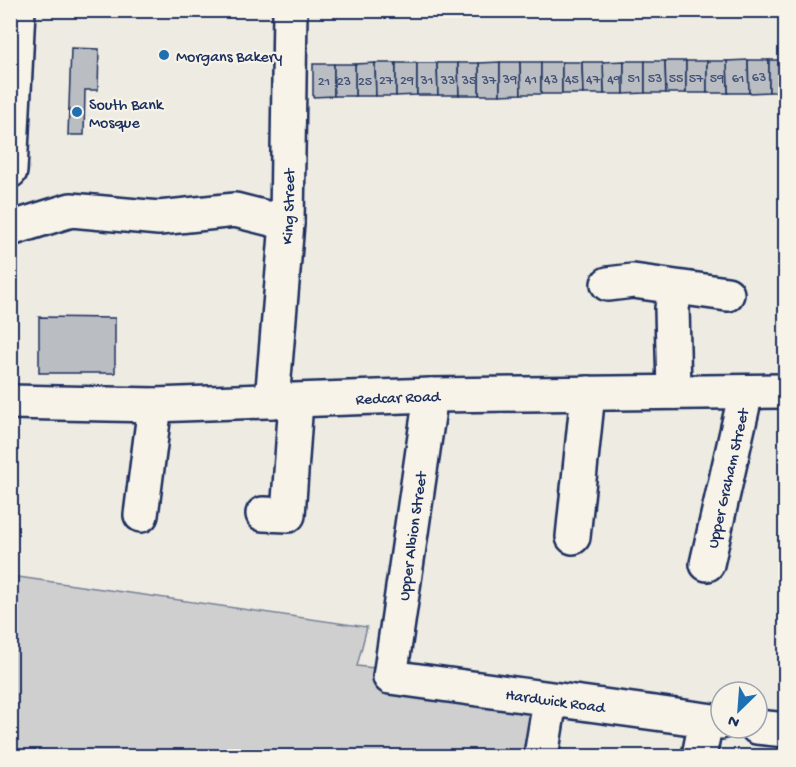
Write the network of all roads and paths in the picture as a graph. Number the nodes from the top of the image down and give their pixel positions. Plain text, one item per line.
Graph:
1 (18, 10) edge
2 (290, 10) edge
3 (10, 171) edge
4 (287, 222) junction
5 (10, 230) edge
6 (608, 284) dead end
7 (676, 288) junction
8 (727, 294) dead end
9 (786, 391) edge
10 (674, 392) junction
11 (746, 392) junction
12 (588, 393) junction
13 (431, 394) junction
14 (284, 401) junction
15 (10, 402) edge
16 (155, 405) junction
17 (263, 514) dead end
18 (141, 515) dead end
19 (573, 537) dead end
20 (707, 564) dead end
21 (390, 677) joint
22 (550, 701) junction
23 (709, 721) edge
24 (769, 728) edge
25 (786, 730) edge
26 (709, 733) edge
27 (541, 756) edge
28 (699, 756) edge

1 - 3 street
2 - 4 street, King Street
4 - 5 street
4 - 14 street, King Street
6 - 7 street
7 - 8 street
7 - 10 street
9 - 11 street, Redcar Road
10 - 11 street, Redcar Road
10 - 12 street, Redcar Road
11 - 20 street, Upper Graham Street
12 - 13 street, Redcar Road
12 - 19 street
13 - 14 street, Redcar Road
13 - 21 street, Upper Albion Street
14 - 16 street, Redcar Road
14 - 17 street, King Street
15 - 16 street, Redcar Road
16 - 18 street
21 - 22 street, Hardwick Road
22 - 23 street, Hardwick Road
22 - 27 street
24 - 25 street
26 - 28 street

